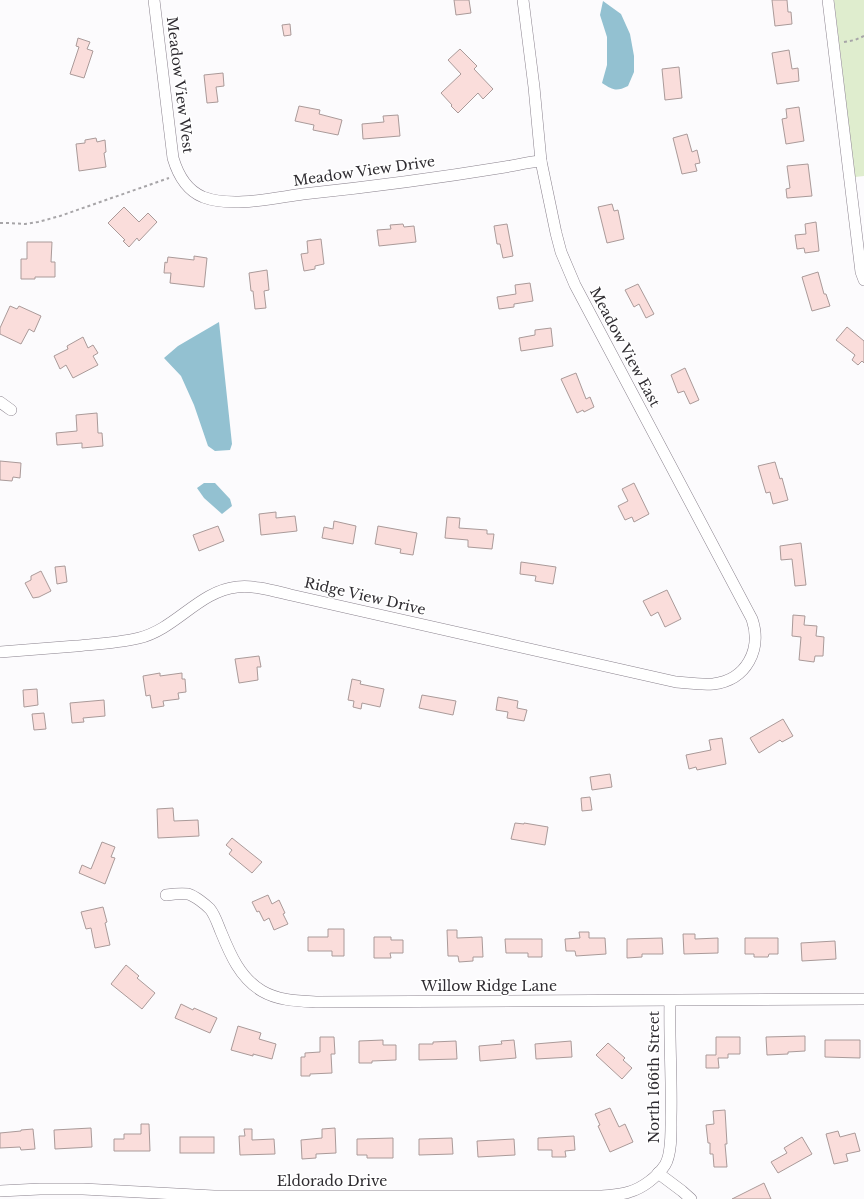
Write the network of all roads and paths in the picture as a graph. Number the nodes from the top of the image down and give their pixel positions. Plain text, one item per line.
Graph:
1 (154, 0) edge
2 (523, 0) edge
3 (828, 0) edge
4 (864, 36) edge
5 (833, 44) junction
6 (541, 160) junction
7 (179, 175) junction
8 (193, 192) joint
9 (0, 223) edge
10 (864, 280) edge
11 (0, 402) edge
12 (11, 410) dead end
13 (0, 652) edge
14 (731, 678) joint
15 (166, 894) dead end
16 (864, 999) edge
17 (670, 1001) junction
18 (658, 1173) junction
19 (0, 1191) edge
20 (214, 1197) edge
21 (691, 1199) edge

1 - 7 street, Meadow View West
2 - 6 street, Meadow View East
3 - 5 street
4 - 5 path
5 - 10 street
6 - 8 street, Meadow View Drive
6 - 14 street, Meadow View East
7 - 8 street, Meadow View West
7 - 9 path
11 - 12 street
13 - 14 street, Ridge View Drive
15 - 17 street, Willow Ridge Lane
16 - 17 street, Willow Ridge Lane
17 - 18 street, North 166th Street
18 - 20 street, Eldorado Drive
18 - 21 street
19 - 20 street, Eldorado Drive

